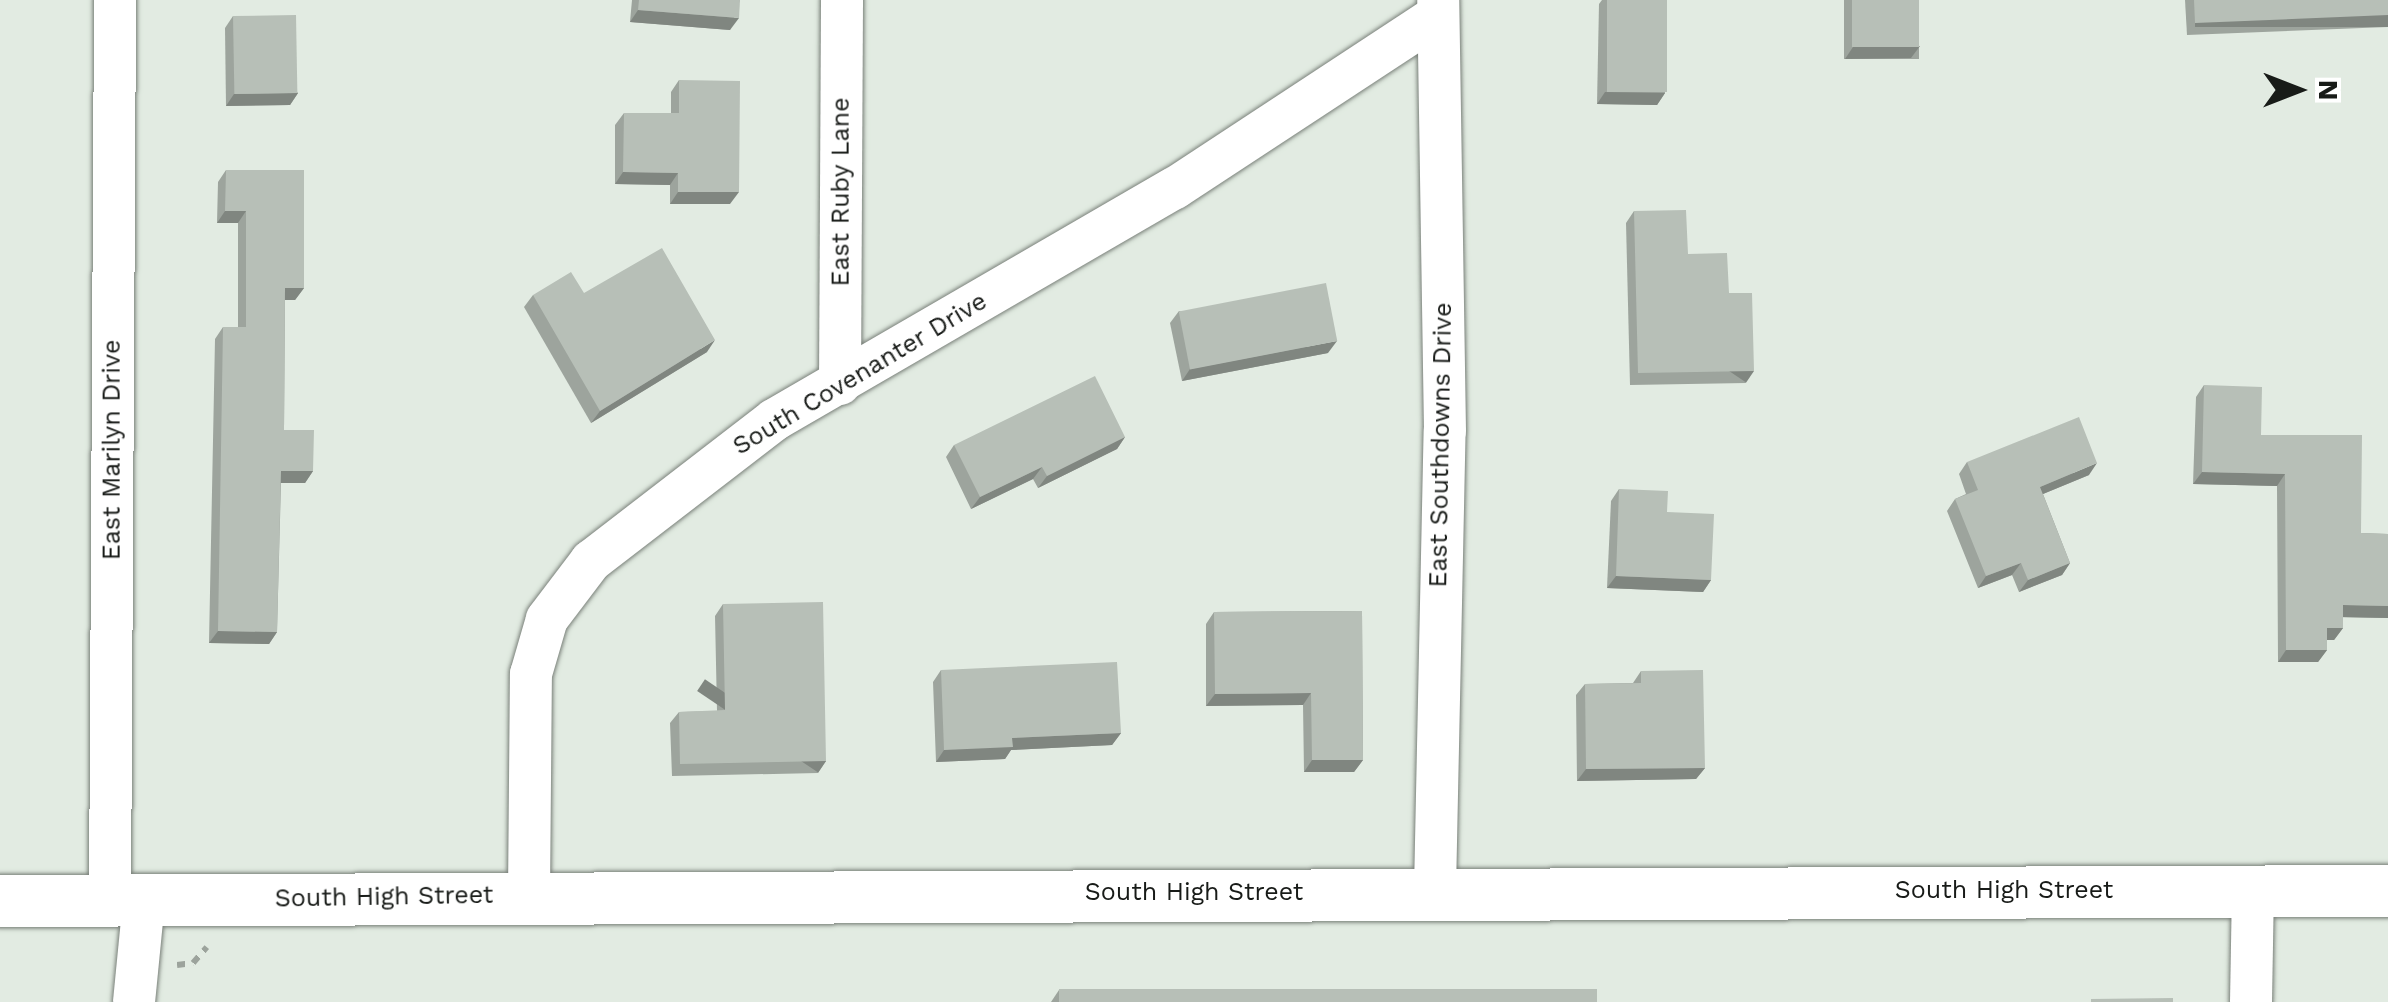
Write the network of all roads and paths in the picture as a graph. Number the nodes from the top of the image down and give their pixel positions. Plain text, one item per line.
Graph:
1 (115, 0) edge
2 (842, 0) edge
3 (1438, 8) edge
4 (840, 384) junction
5 (1436, 890) junction
6 (2254, 891) junction
7 (2388, 892) edge
8 (528, 895) junction
9 (0, 901) edge
10 (127, 901) junction
11 (134, 1002) edge
12 (2252, 1002) edge

1 - 10 street, East Marilyn Drive
2 - 4 street, East Ruby Lane
3 - 4 street, South Covenanter Drive
3 - 5 street, East Southdowns Drive
4 - 8 street, South Covenanter Drive
5 - 6 street, South High Street
5 - 8 street, South High Street
6 - 7 street, South High Street
6 - 12 street
8 - 10 street, South High Street
9 - 10 street, South High Street
10 - 11 street, East Marilyn Drive

